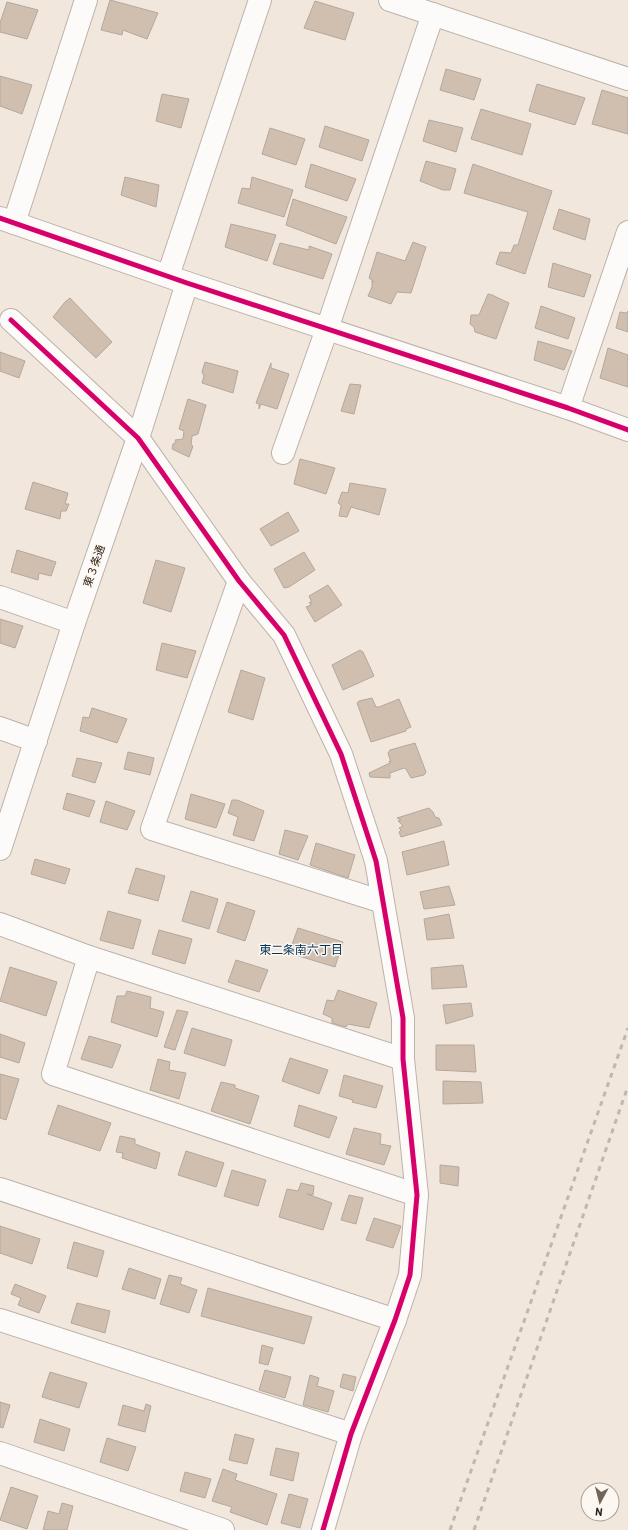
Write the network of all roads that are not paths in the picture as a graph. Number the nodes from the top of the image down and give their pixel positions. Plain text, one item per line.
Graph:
1 (86, 0) edge
2 (260, 0) edge
3 (390, 0) edge
4 (433, 14) junction
5 (628, 79) edge
6 (7, 221) edge
7 (628, 232) edge
8 (178, 280) junction
9 (11, 320) dead end
10 (327, 329) junction
11 (568, 408) junction
12 (628, 430) edge
13 (138, 438) junction
14 (283, 453) dead end
15 (239, 581) junction
16 (0, 597) edge
17 (74, 622) junction
18 (0, 728) edge
19 (36, 741) junction
20 (0, 849) edge
21 (383, 902) junction
22 (0, 924) edge
23 (89, 957) junction
24 (403, 1059) junction
25 (0, 1189) edge
26 (417, 1195) junction
27 (0, 1320) edge
28 (395, 1320) junction
29 (351, 1434) junction
30 (0, 1453) edge
31 (223, 1530) edge
32 (323, 1530) edge

1 - 6 street
2 - 8 street, 東３条通
3 - 4 street
4 - 5 street
4 - 10 street
6 - 8 street
7 - 11 street
8 - 10 street
8 - 13 street, 東３条通
9 - 13 street
10 - 11 street
10 - 14 street
11 - 12 street
13 - 15 street
13 - 17 street, 東３条通
15 - 21 street
15 - 21 street
16 - 17 street
17 - 19 street, 東３条通
18 - 19 street
19 - 20 street, 東３条通
21 - 24 street
22 - 23 street
23 - 24 street
23 - 26 street
24 - 26 street
25 - 28 street
26 - 28 street
27 - 29 street
28 - 29 street
29 - 32 street
30 - 31 street

